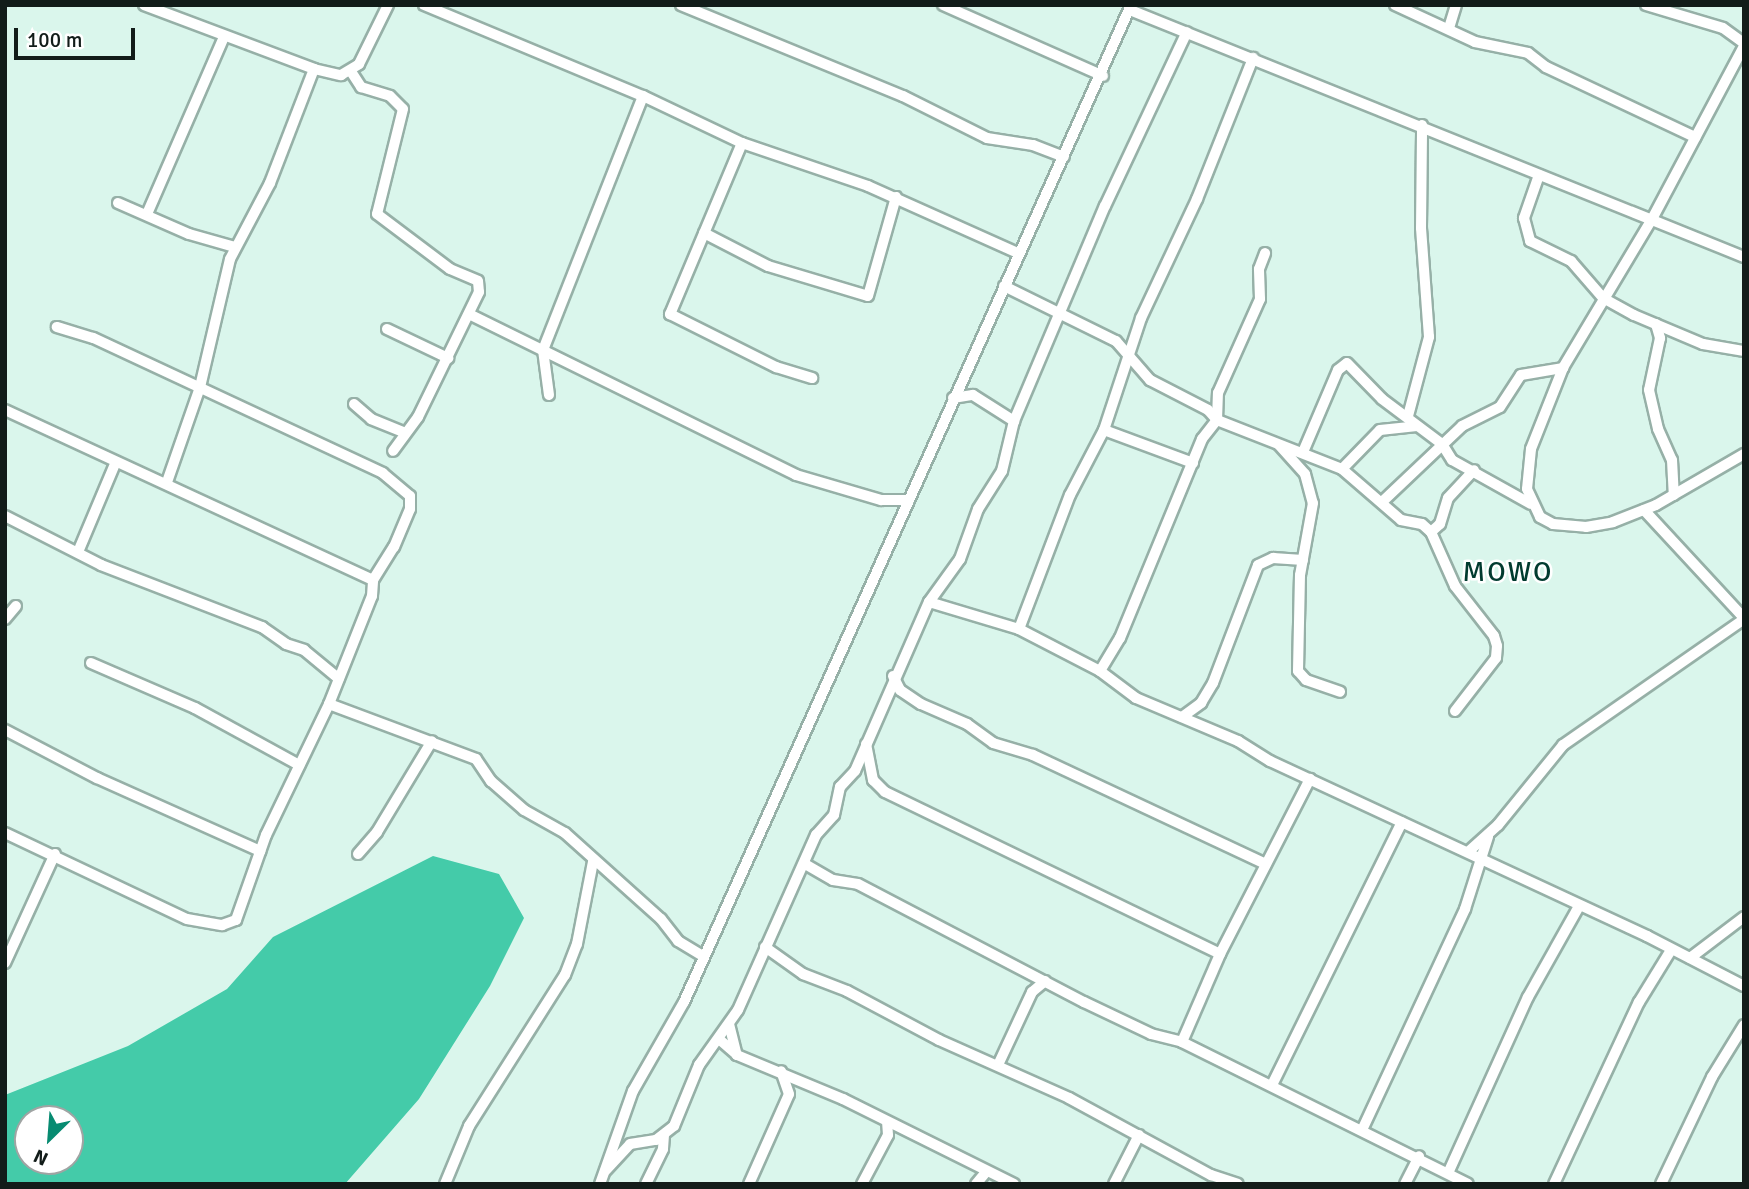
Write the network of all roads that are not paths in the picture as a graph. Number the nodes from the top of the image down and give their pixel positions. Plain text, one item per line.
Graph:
1 (144, 5) edge
2 (388, 5) edge
3 (424, 5) edge
4 (681, 5) edge
5 (943, 5) edge
6 (1395, 5) edge
7 (1456, 5) edge
8 (1646, 5) edge
9 (1130, 7) edge
10 (1449, 28) junction
11 (1187, 32) junction
12 (224, 37) junction
13 (1744, 44) edge
14 (1253, 58) junction
15 (314, 69) junction
16 (352, 73) junction
17 (1103, 76) junction
18 (643, 96) junction
19 (1422, 125) junction
20 (1695, 137) junction
21 (742, 143) junction
22 (1064, 157) junction
23 (1539, 175) junction
24 (897, 197) junction
25 (118, 203) dead end
26 (146, 214) junction
27 (1652, 219) junction
28 (704, 233) junction
29 (236, 247) junction
30 (1018, 253) junction
31 (1265, 253) dead end
32 (1744, 257) edge
33 (1004, 286) junction
34 (1603, 298) junction
35 (1062, 314) junction
36 (471, 315) junction
37 (1657, 324) junction
38 (57, 327) dead end
39 (387, 329) dead end
40 (543, 350) junction
41 (1744, 351) edge
42 (1130, 355) junction
43 (448, 358) junction
44 (1563, 368) junction
45 (812, 378) dead end
46 (200, 387) junction
47 (549, 395) dead end
48 (953, 398) junction
49 (354, 404) dead end
50 (5, 410) edge
51 (1408, 416) junction
52 (1217, 420) junction
53 (1014, 421) junction
54 (1417, 426) junction
55 (1104, 430) junction
56 (403, 432) junction
57 (1442, 444) junction
58 (1279, 445) junction
59 (393, 451) dead end
60 (1303, 452) junction
61 (1744, 454) edge
62 (1193, 463) junction
63 (115, 464) junction
64 (1342, 469) junction
65 (1474, 470) junction
66 (167, 482) junction
67 (1674, 495) junction
68 (909, 500) junction
69 (1382, 502) junction
70 (1531, 504) junction
71 (1644, 510) junction
72 (5, 516) edge
73 (1431, 531) junction
74 (78, 552) junction
75 (1303, 560) junction
76 (373, 580) junction
77 (932, 597) junction
78 (16, 606) dead end
79 (5, 618) edge
80 (1744, 618) edge
81 (1019, 629) junction
82 (91, 663) dead end
83 (1100, 671) junction
84 (893, 676) junction
85 (339, 679) junction
86 (887, 690) junction
87 (900, 690) junction
88 (1339, 692) dead end
89 (329, 705) junction
90 (1195, 708) junction
91 (1455, 711) dead end
92 (1182, 717) junction
93 (1196, 725) junction
94 (5, 730) edge
95 (432, 741) junction
96 (865, 742) junction
97 (299, 765) junction
98 (1310, 779) junction
99 (1402, 822) junction
100 (5, 832) edge
101 (1489, 834) junction
102 (260, 851) junction
103 (1468, 852) junction
104 (55, 854) junction
105 (358, 854) dead end
106 (1480, 858) junction
107 (593, 862) junction
108 (805, 864) junction
109 (1266, 864) junction
110 (1578, 908) junction
111 (1744, 917) edge
112 (765, 947) junction
113 (1671, 950) junction
114 (1220, 954) junction
115 (703, 956) junction
116 (1690, 958) junction
117 (5, 963) edge
118 (1045, 981) junction
119 (1744, 986) edge
120 (729, 1024) junction
121 (1744, 1025) edge
122 (720, 1041) junction
123 (1182, 1042) junction
124 (737, 1055) junction
125 (998, 1065) junction
126 (781, 1071) junction
127 (1272, 1085) junction
128 (813, 1087) junction
129 (789, 1094) junction
130 (887, 1122) junction
131 (1363, 1128) junction
132 (900, 1129) junction
133 (664, 1135) junction
134 (888, 1135) junction
135 (1139, 1135) junction
136 (616, 1153) junction
137 (1419, 1156) junction
138 (1449, 1171) junction
139 (986, 1172) junction
140 (445, 1184) edge
141 (600, 1184) edge
142 (646, 1184) edge
143 (750, 1184) edge
144 (862, 1184) edge
145 (976, 1184) edge
146 (1014, 1184) edge
147 (1114, 1184) edge
148 (1238, 1184) edge
149 (1405, 1184) edge
150 (1468, 1184) edge
151 (1554, 1184) edge
152 (1661, 1184) edge

1 - 12 street
2 - 16 street
3 - 18 street
4 - 22 street
5 - 17 street
6 - 10 street
7 - 10 street
8 - 13 street
9 - 11 street
9 - 17 street
10 - 20 street
11 - 14 street
11 - 35 street
12 - 15 street
12 - 26 street
13 - 20 street
14 - 19 street
14 - 42 street
15 - 16 street
15 - 29 street
16 - 36 street
17 - 22 street
18 - 21 street
18 - 40 street
19 - 23 street
19 - 51 street
20 - 27 street
21 - 24 street
21 - 28 street
22 - 30 street
23 - 27 street
23 - 34 street
24 - 28 street
24 - 30 street
25 - 26 street
26 - 29 street
27 - 32 street
27 - 34 street
28 - 45 street
29 - 46 street
30 - 33 street
31 - 52 street
33 - 35 street
33 - 48 street
34 - 37 street
34 - 44 street
35 - 42 street
35 - 53 street
36 - 40 street
36 - 43 street
37 - 41 street
37 - 67 street
38 - 46 street
39 - 43 street
40 - 47 street
40 - 68 street
42 - 52 street
42 - 55 street
43 - 56 street
44 - 57 street
44 - 70 street
46 - 66 street
46 - 76 street
48 - 53 street
48 - 68 street
49 - 56 street
50 - 63 street
51 - 54 street
51 - 60 street
52 - 58 street
52 - 62 street
53 - 77 street
54 - 57 street
54 - 64 street
55 - 62 street
55 - 81 street
56 - 59 street
57 - 65 street
57 - 69 street
58 - 60 street
58 - 75 street
60 - 64 street
61 - 67 street
62 - 83 street
63 - 66 street
63 - 74 street
64 - 69 street
65 - 70 street
65 - 73 street
66 - 76 street
67 - 71 street
68 - 115 street
69 - 73 street
70 - 71 street
71 - 80 street
72 - 74 street
73 - 91 street
74 - 85 street
75 - 88 street
75 - 90 street
76 - 85 street
77 - 81 street
77 - 84 street
78 - 79 street
80 - 101 street
81 - 83 street
82 - 97 street
83 - 92 street
84 - 86 street
84 - 87 street
85 - 89 street
86 - 87 street
86 - 96 street
87 - 109 street
89 - 95 street
89 - 97 street
90 - 92 street
90 - 93 street
92 - 93 street
93 - 98 street
94 - 102 street
95 - 105 street
95 - 107 street
96 - 108 street
96 - 114 street
97 - 102 street
98 - 99 street
98 - 109 street
99 - 103 street
99 - 127 street
100 - 104 street
101 - 103 street
101 - 106 street
102 - 104 street
103 - 106 street
104 - 117 street
106 - 110 street
106 - 131 street
107 - 115 street
107 - 140 street
108 - 112 street
108 - 118 street
109 - 114 street
110 - 113 street
110 - 138 street
111 - 116 street
112 - 120 street
112 - 125 street
113 - 116 street
113 - 151 street
114 - 123 street
115 - 136 street
116 - 119 street
118 - 123 street
118 - 125 street
120 - 122 street
120 - 124 street
121 - 152 street
122 - 124 street
122 - 133 street
123 - 127 street
124 - 126 street
125 - 135 street
126 - 128 street
126 - 129 street
127 - 131 street
128 - 129 street
128 - 130 street
129 - 143 street
130 - 132 street
130 - 134 street
131 - 137 street
132 - 134 street
132 - 139 street
133 - 136 street
133 - 142 street
134 - 144 street
135 - 147 street
135 - 148 street
136 - 141 street
137 - 138 street
137 - 149 street
138 - 150 street
139 - 145 street
139 - 146 street

